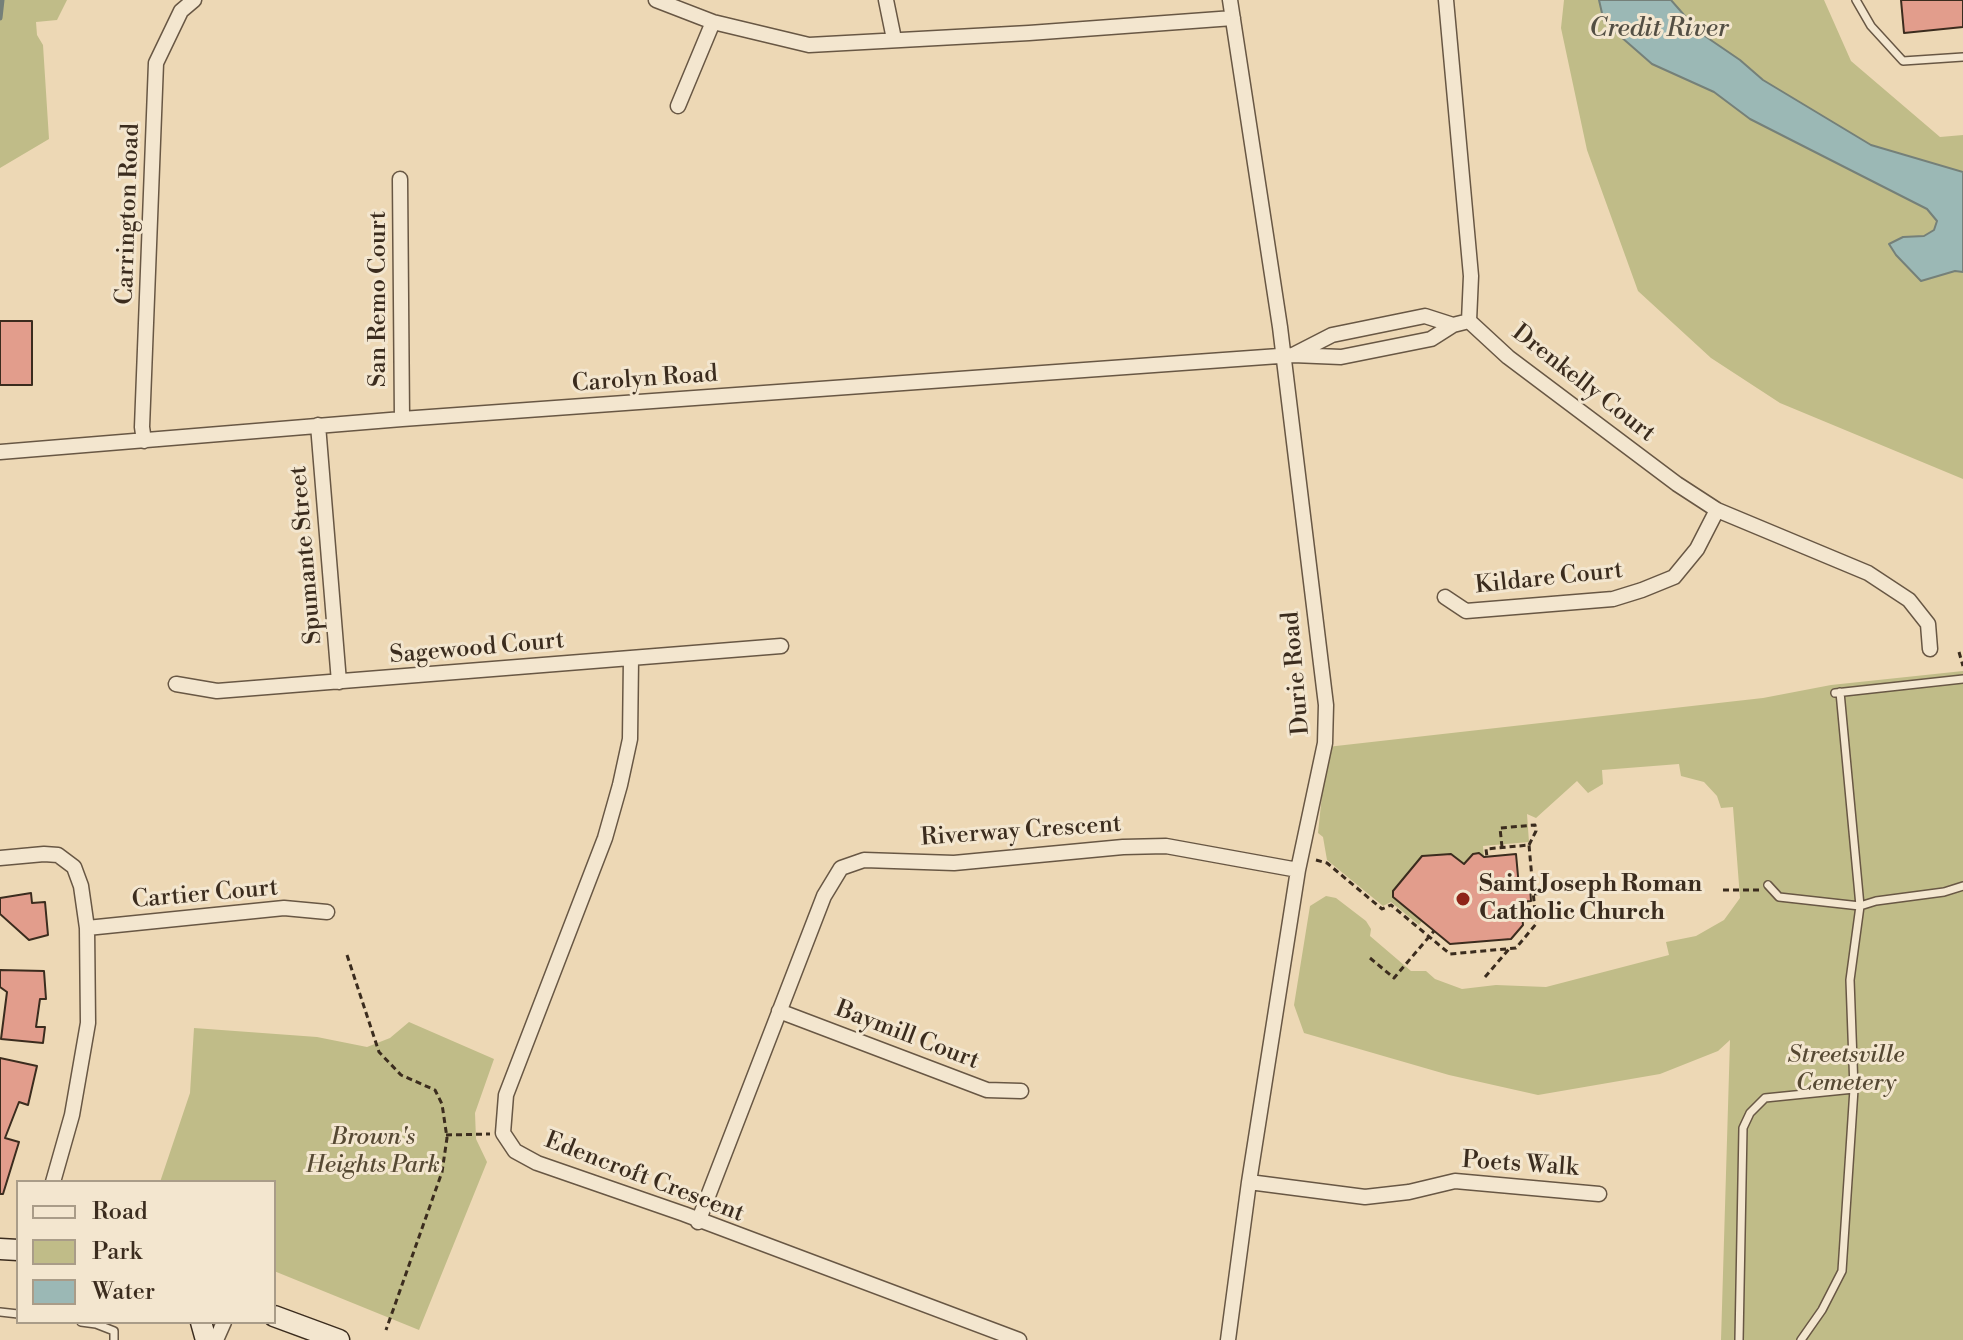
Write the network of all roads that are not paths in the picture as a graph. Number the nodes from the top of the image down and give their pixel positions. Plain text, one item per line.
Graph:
1 (194, 0) edge
2 (656, 0) edge
3 (886, 0) edge
4 (1230, 0) edge
5 (1446, 0) edge
6 (1856, 0) edge
7 (1233, 18) junction
8 (713, 22) junction
9 (894, 39) junction
10 (1963, 57) edge
11 (678, 106) dead end
12 (400, 179) dead end
13 (1469, 321) junction
14 (1453, 325) junction
15 (1288, 356) junction
16 (402, 419) junction
17 (318, 425) junction
18 (144, 441) junction
19 (0, 452) edge
20 (1717, 510) junction
21 (1445, 597) dead end
22 (781, 646) dead end
23 (1930, 649) dead end
24 (631, 659) junction
25 (1963, 679) edge
26 (339, 682) junction
27 (176, 684) dead end
28 (0, 858) edge
29 (1299, 863) junction
30 (1768, 885) dead end
31 (1963, 886) edge
32 (1860, 906) junction
33 (327, 912) dead end
34 (87, 928) junction
35 (779, 1011) junction
36 (1854, 1089) junction
37 (1021, 1091) dead end
38 (54, 1180) edge
39 (1249, 1182) junction
40 (1599, 1194) dead end
41 (698, 1222) junction
42 (276, 1317) edge
43 (96, 1324) edge
44 (114, 1340) edge
45 (339, 1340) edge
46 (1019, 1340) edge
47 (1228, 1340) edge
48 (1739, 1340) edge
49 (1801, 1340) edge

1 - 18 street, Carrington Road
2 - 8 street
3 - 9 street
4 - 7 street, Durie Road
5 - 13 street
6 - 10 lane
7 - 9 street
7 - 15 street, Durie Road
8 - 9 street
8 - 11 street
12 - 16 street, San Remo Court
13 - 14 street, Carolyn Road
13 - 20 street, Drenkelly Court
14 - 15 street, Carolyn Road
14 - 15 street, Carolyn Road
15 - 16 street, Carolyn Road
15 - 29 street, Durie Road
16 - 17 street, Carolyn Road
17 - 18 street, Carolyn Road
17 - 26 street, Spumante Street
18 - 19 street, Carolyn Road
20 - 21 street, Kildare Court
20 - 23 street, Drenkelly Court
22 - 24 street, Sagewood Court
24 - 26 street, Sagewood Court
24 - 41 street, Edencroft Crescent
25 - 32 lane
26 - 27 street, Sagewood Court
28 - 34 street
29 - 35 street, Riverway Crescent
29 - 39 street, Durie Road
30 - 32 lane
31 - 32 lane
32 - 36 lane
33 - 34 street, Cartier Court
34 - 38 street
35 - 37 street, Baymill Court
35 - 41 street, Riverway Crescent
36 - 48 lane
36 - 49 lane
39 - 40 street, Poets Walk
39 - 47 street, Durie Road
41 - 46 street, Edencroft Crescent
42 - 45 street
43 - 44 lane

